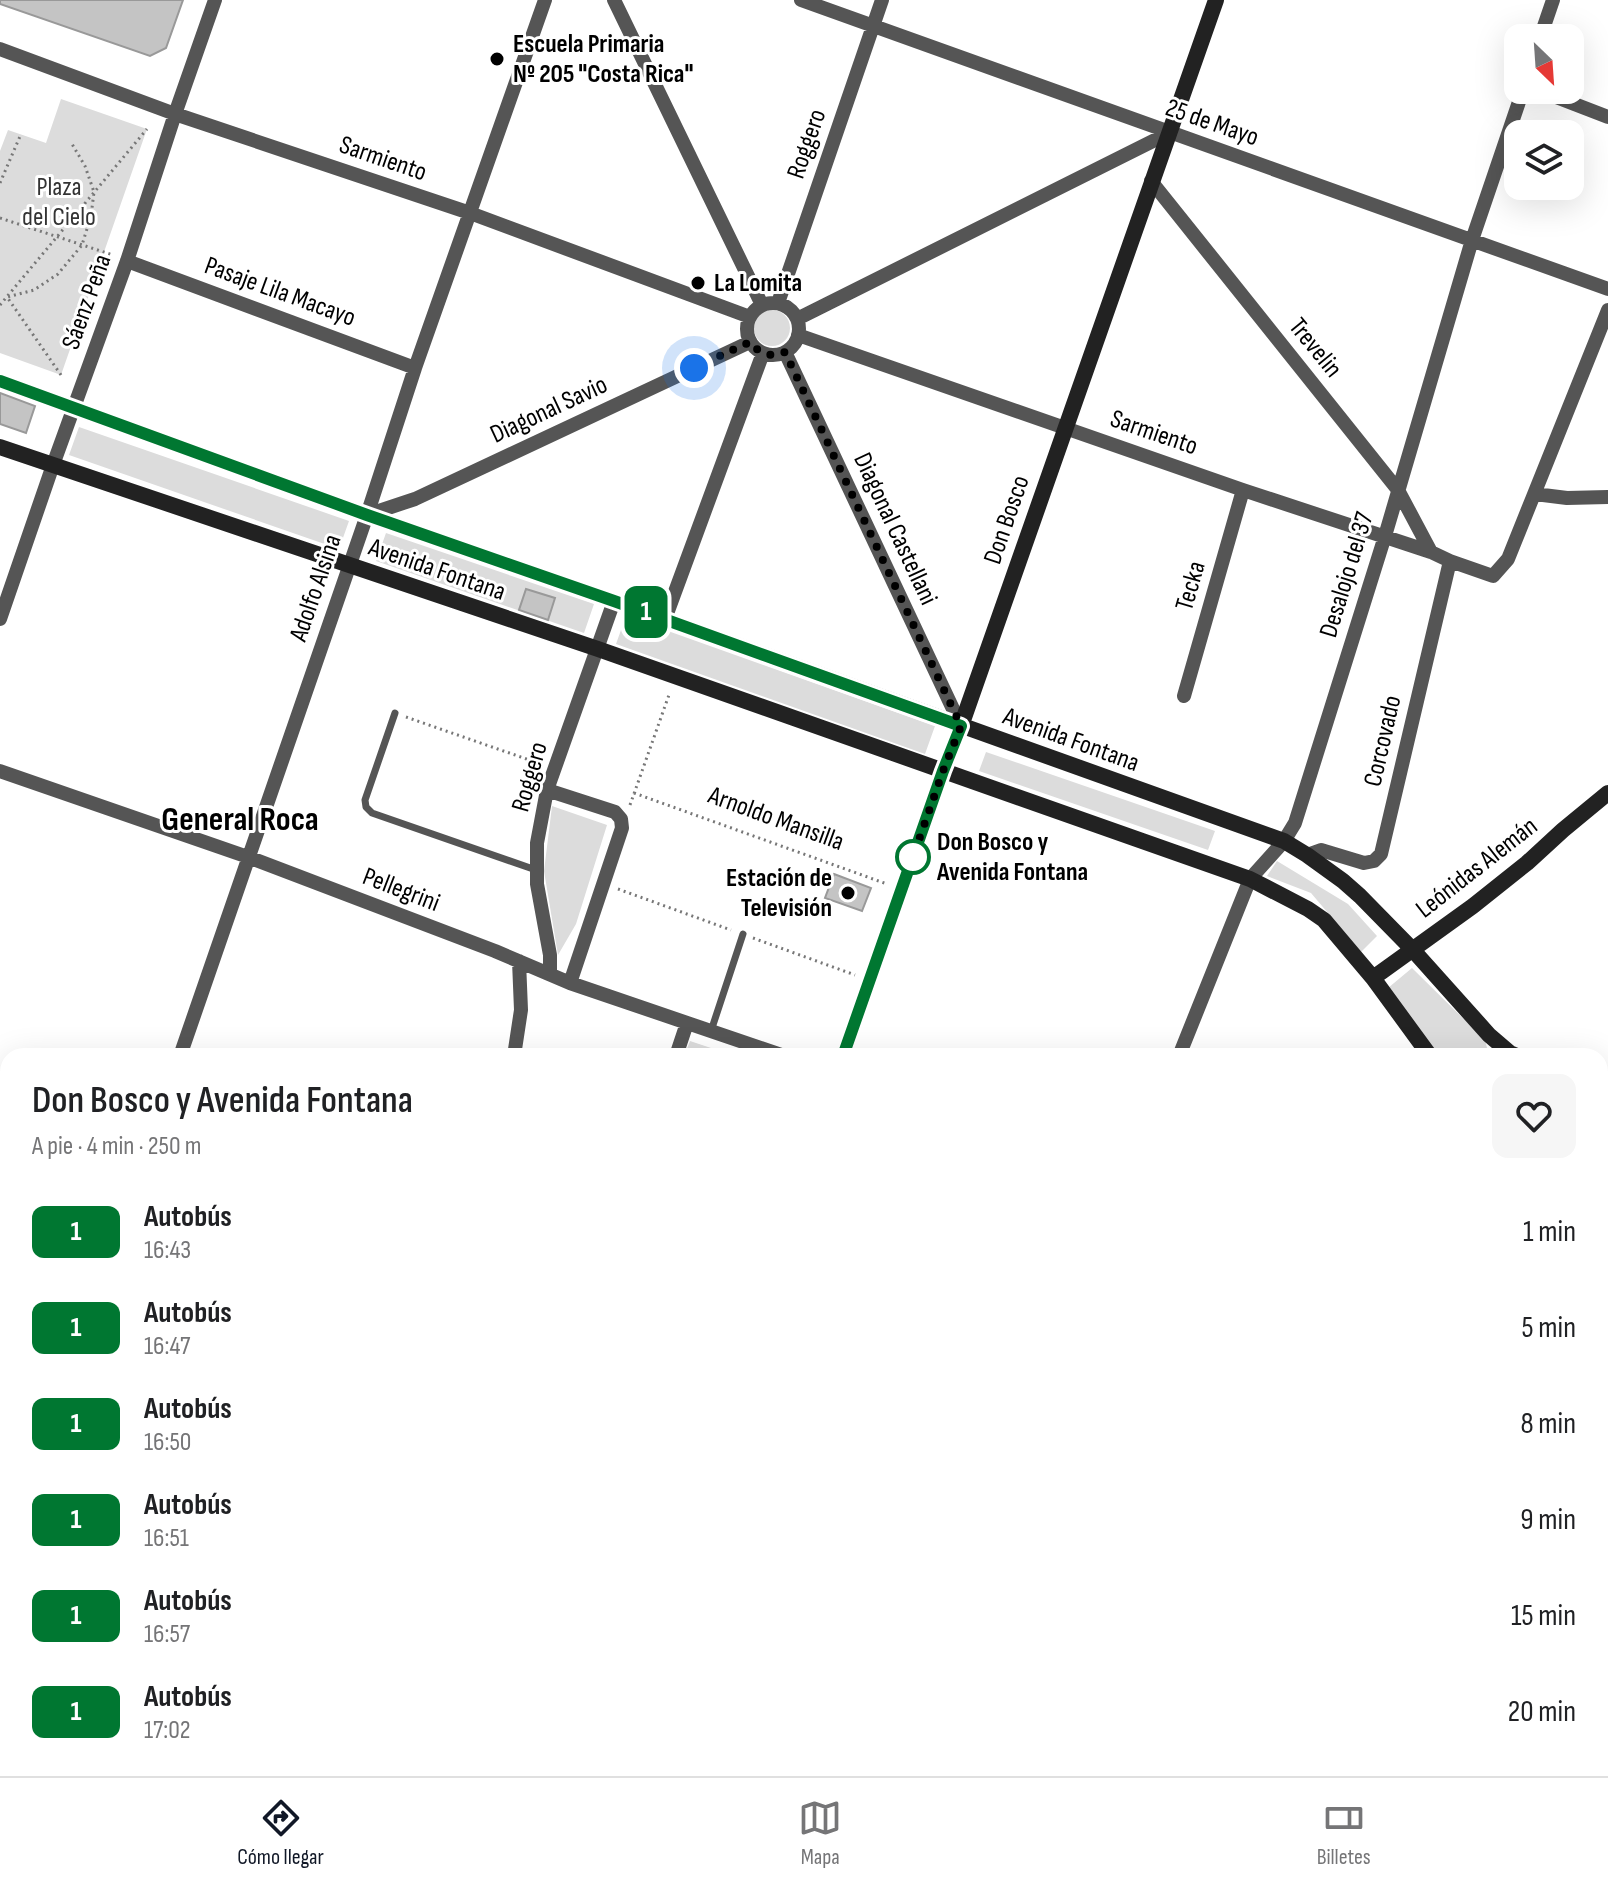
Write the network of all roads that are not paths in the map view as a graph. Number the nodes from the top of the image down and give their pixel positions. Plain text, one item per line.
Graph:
1 (215, 0) edge
2 (545, 0) edge
3 (614, 0) edge
4 (801, 0) edge
5 (882, 0) edge
6 (1216, 0) edge
7 (1553, 0) edge
8 (1545, 24) edge
9 (873, 26) junction
10 (0, 49) edge
11 (1518, 104) edge
12 (1574, 104) edge
13 (175, 114) junction
14 (1608, 117) edge
15 (1169, 133) junction
16 (1151, 181) junction
17 (470, 213) junction
18 (1472, 240) junction
19 (127, 261) junction
20 (1608, 289) edge
21 (778, 303) junction
22 (762, 305) junction
23 (1608, 310) edge
24 (750, 317) junction
25 (797, 319) junction
26 (798, 335) junction
27 (750, 342) junction
28 (785, 352) junction
29 (763, 353) junction
30 (415, 368) junction
31 (0, 381) edge
32 (74, 408) junction
33 (1065, 428) junction
34 (0, 447) edge
35 (53, 465) junction
36 (1243, 490) junction
37 (1398, 490) junction
38 (1535, 494) junction
39 (1608, 497) edge
40 (367, 515) junction
41 (1385, 536) junction
42 (1431, 552) junction
43 (1450, 561) junction
44 (349, 565) junction
45 (614, 601) junction
46 (0, 619) edge
47 (665, 619) junction
48 (598, 649) junction
49 (1184, 696) dead end
50 (395, 713) road end
51 (961, 726) junction
52 (0, 771) edge
53 (943, 771) junction
54 (547, 790) junction
55 (1608, 793) edge
56 (1284, 841) junction
57 (1307, 855) junction
58 (248, 857) junction
59 (536, 870) junction
60 (1250, 879) junction
61 (743, 934) dead end
62 (1412, 949) junction
63 (519, 961) junction
64 (550, 973) junction
65 (1373, 978) junction
66 (570, 983) junction
67 (687, 1023) junction
68 (711, 1031) junction
69 (183, 1048) edge
70 (515, 1048) edge
71 (679, 1048) edge
72 (761, 1048) edge
73 (846, 1048) edge
74 (1182, 1048) edge
75 (1424, 1048) edge
76 (1504, 1048) edge

1 - 13 street, Sáenz Peña
2 - 17 street, Adolfo Alsina
3 - 22 street
4 - 9 street, 25 de Mayo
5 - 9 street, Roggero
6 - 15 street, Don Bosco
7 - 8 street
9 - 15 street, 25 de Mayo
9 - 21 street, Roggero
10 - 13 street, Sarmiento
11 - 18 street, Desalojo del 37
12 - 14 street
13 - 17 street, Sarmiento
13 - 19 street, Sáenz Peña
15 - 16 street, Don Bosco
15 - 18 street, 25 de Mayo
15 - 25 street
16 - 33 street, Don Bosco
16 - 37 street, Trevelin
17 - 24 street, Sarmiento
17 - 30 street, Adolfo Alsina
18 - 20 street, 25 de Mayo
18 - 37 street, Desalojo del 37
19 - 30 street, Pasaje Lila Macayo
19 - 32 street, Sáenz Peña
21 - 22 street
21 - 25 street
22 - 24 street
23 - 38 street
24 - 27 street
25 - 26 street
26 - 28 street
26 - 33 street, Sarmiento
27 - 29 street
27 - 40 street, Diagonal Savio
28 - 29 street
28 - 51 street, Diagonal Castellani
29 - 47 street
30 - 40 street, Adolfo Alsina
31 - 32 street, Avenida Fontana
32 - 35 street, Sáenz Peña
32 - 40 street, Avenida Fontana
33 - 36 street, Sarmiento
33 - 51 street, Don Bosco
34 - 35 street, Avenida Fontana
35 - 44 street, Avenida Fontana
35 - 46 street, Sáenz Peña
36 - 41 street, Sarmiento
36 - 49 street, Tecka
37 - 41 street, Desalojo del 37
37 - 42 street, Trevelin
38 - 39 street
38 - 43 street, Sarmiento
40 - 44 street, Adolfo Alsina
40 - 45 street, Avenida Fontana
41 - 42 street, Sarmiento
41 - 56 street, Desalojo del 37
42 - 43 street, Sarmiento
43 - 57 street, Corcovado
44 - 48 street, Avenida Fontana
44 - 58 street, Adolfo Alsina
45 - 47 street, Avenida Fontana
45 - 48 street, Roggero
47 - 51 street, Avenida Fontana
48 - 53 street, Avenida Fontana
48 - 54 street, Roggero
50 - 59 lane
51 - 53 street, Don Bosco
51 - 56 street, Avenida Fontana
52 - 58 street, Pellegrini
53 - 60 street, Avenida Fontana
53 - 73 street, Don Bosco
54 - 59 street, Roggero
54 - 66 street
55 - 62 street, Leónidas Alemán
56 - 57 street, Avenida Fontana
56 - 60 street, Desalojo del 37
57 - 62 street, Avenida Fontana
58 - 63 street, Pellegrini
58 - 69 street, Adolfo Alsina
59 - 64 street, Roggero
60 - 65 street, Avenida Fontana
60 - 74 street, Desalojo del 37
61 - 68 lane
62 - 65 street, Leónidas Alemán
62 - 76 street, Avenida Fontana
63 - 64 street, Pellegrini
63 - 70 street
64 - 66 street, Pellegrini
65 - 75 street, Avenida Fontana
66 - 67 street, Pellegrini
67 - 68 street, Pellegrini
67 - 71 street
68 - 72 street, Pellegrini

